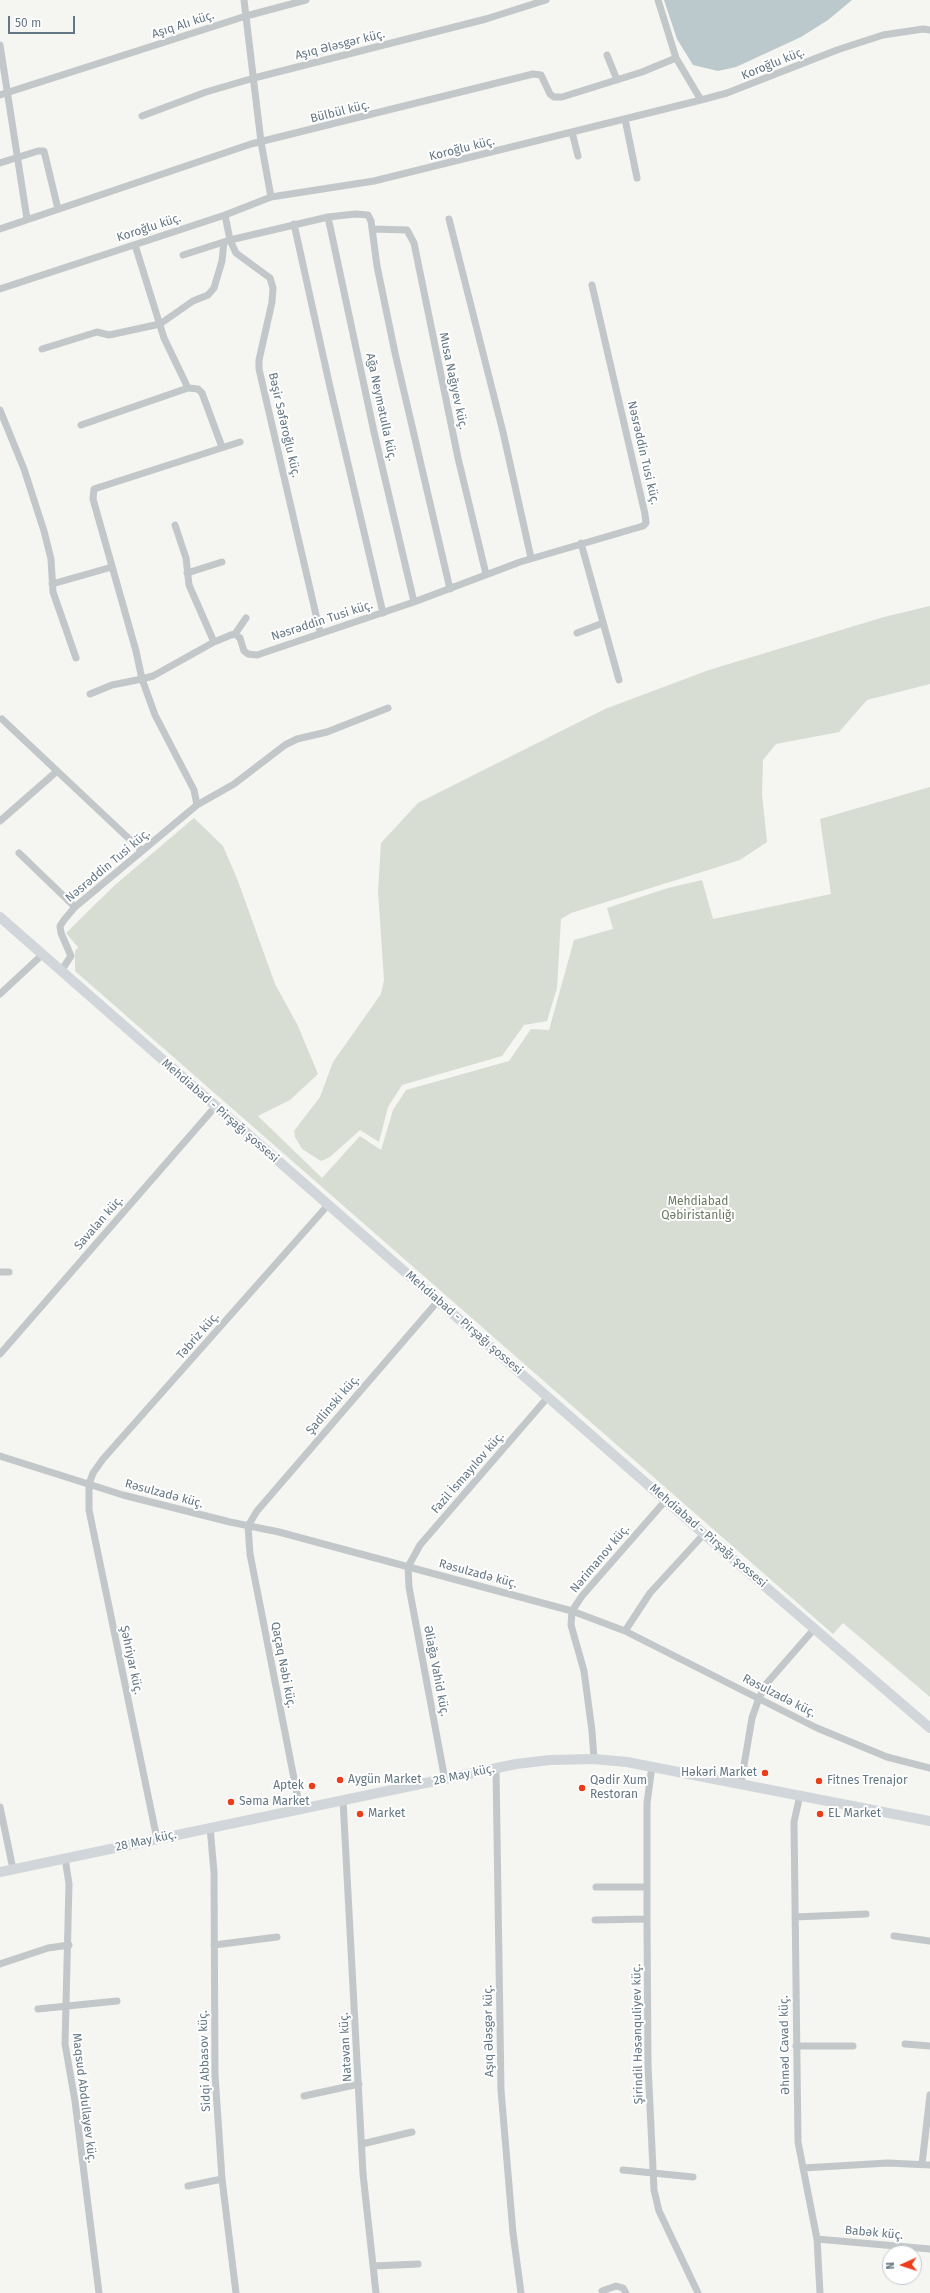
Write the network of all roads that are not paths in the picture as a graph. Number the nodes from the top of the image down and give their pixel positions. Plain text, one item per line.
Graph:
1 (244, 0) edge
2 (306, 0) edge
3 (546, 0) edge
4 (658, 0) edge
5 (246, 16) junction
6 (930, 30) edge
7 (0, 46) edge
8 (607, 55) dead end
9 (676, 58) junction
10 (254, 78) junction
11 (617, 80) junction
12 (8, 92) junction
13 (0, 95) edge
14 (701, 100) junction
15 (142, 116) dead end
16 (625, 119) junction
17 (572, 132) junction
18 (261, 142) junction
19 (578, 156) dead end
20 (17, 158) junction
21 (0, 163) edge
22 (637, 178) dead end
23 (271, 197) junction
24 (58, 209) junction
25 (225, 215) junction
26 (328, 217) junction
27 (27, 219) junction
28 (449, 219) dead end
29 (294, 224) junction
30 (0, 229) edge
31 (372, 230) junction
32 (227, 241) junction
33 (135, 244) junction
34 (183, 255) dead end
35 (592, 285) dead end
36 (0, 289) edge
37 (160, 324) junction
38 (42, 349) dead end
39 (188, 388) junction
40 (0, 410) edge
41 (82, 425) dead end
42 (240, 442) dead end
43 (222, 447) junction
44 (175, 525) dead end
45 (581, 543) junction
46 (532, 558) junction
47 (222, 562) dead end
48 (112, 567) junction
49 (187, 573) junction
50 (486, 574) junction
51 (52, 584) junction
52 (450, 589) junction
53 (414, 602) junction
54 (383, 613) junction
55 (246, 618) dead end
56 (603, 623) junction
57 (320, 632) junction
58 (577, 633) dead end
59 (235, 634) junction
60 (214, 642) junction
61 (76, 658) dead end
62 (142, 679) junction
63 (619, 680) dead end
64 (90, 694) dead end
65 (388, 708) dead end
66 (2, 719) dead end
67 (56, 772) junction
68 (197, 805) junction
69 (0, 821) edge
70 (142, 851) junction
71 (19, 853) dead end
72 (75, 907) junction
73 (0, 917) edge
74 (42, 955) junction
75 (61, 971) junction
76 (0, 994) edge
77 (215, 1107) junction
78 (328, 1205) junction
79 (0, 1272) edge
80 (9, 1272) dead end
81 (438, 1301) junction
82 (0, 1354) edge
83 (548, 1397) junction
84 (0, 1456) edge
85 (89, 1484) junction
86 (666, 1500) junction
87 (248, 1526) junction
88 (704, 1534) junction
89 (408, 1567) junction
90 (572, 1611) junction
91 (815, 1628) junction
92 (625, 1631) junction
93 (759, 1698) junction
94 (930, 1728) edge
95 (594, 1758) junction
96 (652, 1766) junction
97 (930, 1768) edge
98 (496, 1769) junction
99 (445, 1780) junction
100 (741, 1783) junction
101 (800, 1795) junction
102 (343, 1800) junction
103 (0, 1807) edge
104 (300, 1809) junction
105 (930, 1821) edge
106 (210, 1827) junction
107 (157, 1839) junction
108 (66, 1858) junction
109 (13, 1869) junction
110 (0, 1872) edge
111 (596, 1887) dead end
112 (647, 1887) junction
113 (866, 1914) dead end
114 (795, 1917) junction
115 (647, 1919) junction
116 (595, 1920) dead end
117 (894, 1936) dead end
118 (277, 1937) dead end
119 (930, 1940) edge
120 (214, 1945) junction
121 (69, 1946) junction
122 (0, 1964) edge
123 (117, 2001) dead end
124 (65, 2006) junction
125 (38, 2009) dead end
126 (905, 2044) dead end
127 (796, 2046) junction
128 (853, 2046) dead end
129 (930, 2046) edge
130 (359, 2084) junction
131 (304, 2096) dead end
132 (930, 2096) edge
133 (930, 2100) edge
134 (412, 2132) dead end
135 (362, 2144) junction
136 (922, 2164) junction
137 (930, 2165) edge
138 (803, 2168) junction
139 (623, 2170) dead end
140 (653, 2173) junction
141 (693, 2177) dead end
142 (222, 2179) junction
143 (188, 2186) dead end
144 (816, 2239) junction
145 (930, 2249) edge
146 (418, 2264) dead end
147 (373, 2266) junction
148 (602, 2291) dead end
149 (99, 2293) edge
150 (236, 2293) edge
151 (376, 2293) edge
152 (521, 2293) edge
153 (626, 2293) edge
154 (698, 2293) edge
155 (820, 2293) edge

1 - 5 street
2 - 5 street, Aşıq Alı küç.
3 - 10 street, Aşıq Ələsgər küç.
4 - 9 street
5 - 10 street
5 - 12 street, Aşıq Alı küç.
6 - 14 street, Koroğlu küç.
7 - 12 street
8 - 11 street
9 - 11 street, Bülbül küç.
9 - 14 street
10 - 15 street, Aşıq Ələsgər küç.
10 - 18 street
11 - 18 street, Bülbül küç.
12 - 13 street, Aşıq Alı küç.
12 - 20 street
14 - 16 street, Koroğlu küç.
16 - 17 street, Koroğlu küç.
16 - 22 street
17 - 19 street
17 - 23 street, Koroğlu küç.
18 - 23 street
18 - 24 street, Bülbül küç.
20 - 21 street
20 - 24 street
20 - 27 street
23 - 25 street, Koroğlu küç.
24 - 27 street, Bülbül küç.
25 - 32 street, Bəşir Səfəroğlu küç.
25 - 33 street, Koroğlu küç.
26 - 29 street
26 - 31 street
26 - 53 street, Ağa Neymətulla küç.
27 - 30 street, Bülbül küç.
28 - 46 street
29 - 32 street
29 - 54 street
31 - 50 street, Musa Nağıyev küç.
31 - 52 street
32 - 34 street
32 - 37 street
32 - 57 street, Bəşir Səfəroğlu küç.
33 - 36 street, Koroğlu küç.
33 - 37 street
35 - 45 street, Nəsrəddin Tusi küç.
37 - 38 street
37 - 39 street
39 - 41 street
39 - 43 street
40 - 51 street
42 - 43 street
43 - 48 street
44 - 49 street
45 - 46 street, Nəsrəddin Tusi küç.
45 - 56 street
46 - 50 street, Nəsrəddin Tusi küç.
47 - 49 street
48 - 51 street
48 - 62 street
49 - 60 street
50 - 52 street, Nəsrəddin Tusi küç.
51 - 61 street
52 - 53 street, Nəsrəddin Tusi küç.
53 - 54 street, Nəsrəddin Tusi küç.
54 - 57 street, Nəsrəddin Tusi küç.
55 - 59 street
56 - 58 street
56 - 63 street
57 - 59 street, Nəsrəddin Tusi küç.
59 - 60 street
60 - 62 street
62 - 64 street
62 - 68 street
65 - 68 street, Nəsrəddin Tusi küç.
66 - 67 street
67 - 69 street
67 - 70 street
68 - 70 street, Nəsrəddin Tusi küç.
70 - 72 street, Nəsrəddin Tusi küç.
71 - 72 street
72 - 75 street, Nəsrəddin Tusi küç.
73 - 74 main road, Mehdiabad - Pirşağı şossesi
74 - 75 main road, Mehdiabad - Pirşağı şossesi
74 - 76 street
75 - 77 main road, Mehdiabad - Pirşağı şossesi
77 - 78 main road, Mehdiabad - Pirşağı şossesi
77 - 82 street, Savalan küç.
78 - 81 main road, Mehdiabad - Pirşağı şossesi
78 - 85 street, Təbriz küç.
79 - 80 street
81 - 83 main road, Mehdiabad - Pirşağı şossesi
81 - 87 street, Şadlinski küç.
83 - 86 main road, Mehdiabad - Pirşağı şossesi
83 - 89 street, Fazil İsmayılov küç.
84 - 85 street, Rəsulzadə küç.
85 - 87 street, Rəsulzadə küç.
85 - 107 street, Şəhriyar küç.
86 - 88 main road, Mehdiabad - Pirşağı şossesi
86 - 90 street, Nərimanov küç.
87 - 89 street, Rəsulzadə küç.
87 - 104 street, Qaçaq Nəbi küç.
88 - 91 main road, Mehdiabad - Pirşağı şossesi
88 - 92 street
89 - 90 street, Rəsulzadə küç.
89 - 99 street, Əliağa Vahid küç.
90 - 92 street, Rəsulzadə küç.
90 - 95 street, Nərimanov küç.
91 - 93 street
91 - 94 main road, Mehdiabad - Pirşağı şossesi
92 - 93 street, Rəsulzadə küç.
93 - 97 street, Rəsulzadə küç.
93 - 100 street
95 - 96 main road, 28 May küç.
95 - 98 main road, 28 May küç.
96 - 100 main road, 28 May küç.
96 - 112 street, Şirindil Həsənquliyev küç.
98 - 99 main road, 28 May küç.
98 - 152 street, Aşıq Ələsgər küç.
99 - 102 main road, 28 May küç.
100 - 101 main road, 28 May küç.
101 - 105 main road, 28 May küç.
101 - 114 street, Əhməd Cavad küç.
102 - 104 main road, 28 May küç.
102 - 130 street, Natəvan küç.
103 - 109 street
104 - 106 main road, 28 May küç.
106 - 107 main road, 28 May küç.
106 - 120 street, Sidqi Abbasov küç.
107 - 108 main road, 28 May küç.
108 - 109 main road, 28 May küç.
108 - 121 street, Maqsud Abdullayev küç.
109 - 110 main road, 28 May küç.
111 - 112 street
112 - 115 street, Şirindil Həsənquliyev küç.
113 - 114 street
114 - 127 street, Əhməd Cavad küç.
115 - 116 street
115 - 140 street, Şirindil Həsənquliyev küç.
117 - 119 street
118 - 120 street
120 - 142 street, Sidqi Abbasov küç.
121 - 122 street
121 - 124 street, Maqsud Abdullayev küç.
123 - 124 street
124 - 125 street
124 - 149 street, Maqsud Abdullayev küç.
126 - 129 street
127 - 128 street
127 - 138 street, Əhməd Cavad küç.
130 - 131 street
130 - 135 street, Natəvan küç.
132 - 133 street
133 - 136 street
134 - 135 street
135 - 147 street, Natəvan küç.
136 - 137 street
136 - 138 street
138 - 144 street, Əhməd Cavad küç.
139 - 140 street
140 - 141 street
140 - 154 street, Şirindil Həsənquliyev küç.
142 - 143 street
142 - 150 street, Sidqi Abbasov küç.
144 - 145 street, Babək küç.
144 - 155 street, Əhməd Cavad küç.
146 - 147 street
147 - 151 street, Natəvan küç.
148 - 153 street

